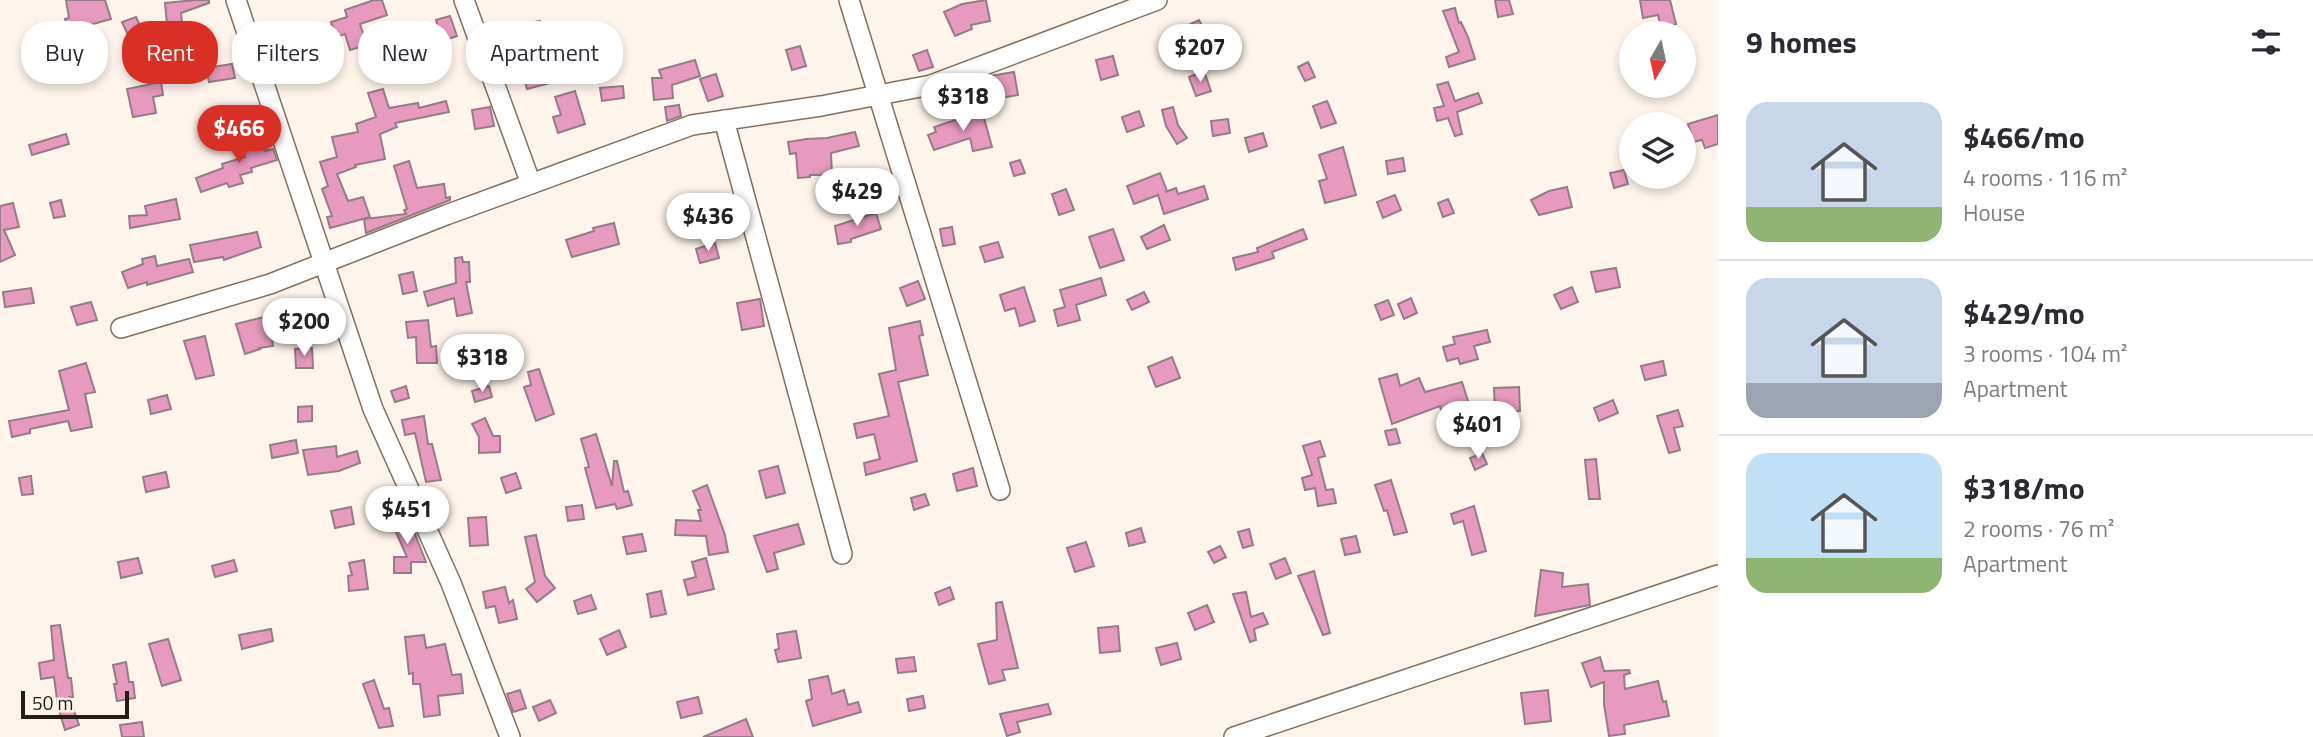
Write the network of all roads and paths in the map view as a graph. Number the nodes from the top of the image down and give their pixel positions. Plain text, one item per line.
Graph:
1 (236, 0) edge
2 (464, 0) edge
3 (849, 0) edge
4 (1157, 0) edge
5 (880, 94) junction
6 (724, 120) junction
7 (531, 184) junction
8 (324, 264) junction
9 (121, 328) dead end
10 (1000, 490) dead end
11 (842, 554) dead end
12 (1718, 575) edge
13 (510, 737) edge
14 (1234, 737) edge

1 - 8 street
2 - 7 street
3 - 5 street
4 - 5 street
5 - 6 street
5 - 10 street
6 - 7 street
6 - 11 street
7 - 8 street
8 - 9 street
8 - 13 street
12 - 14 street

